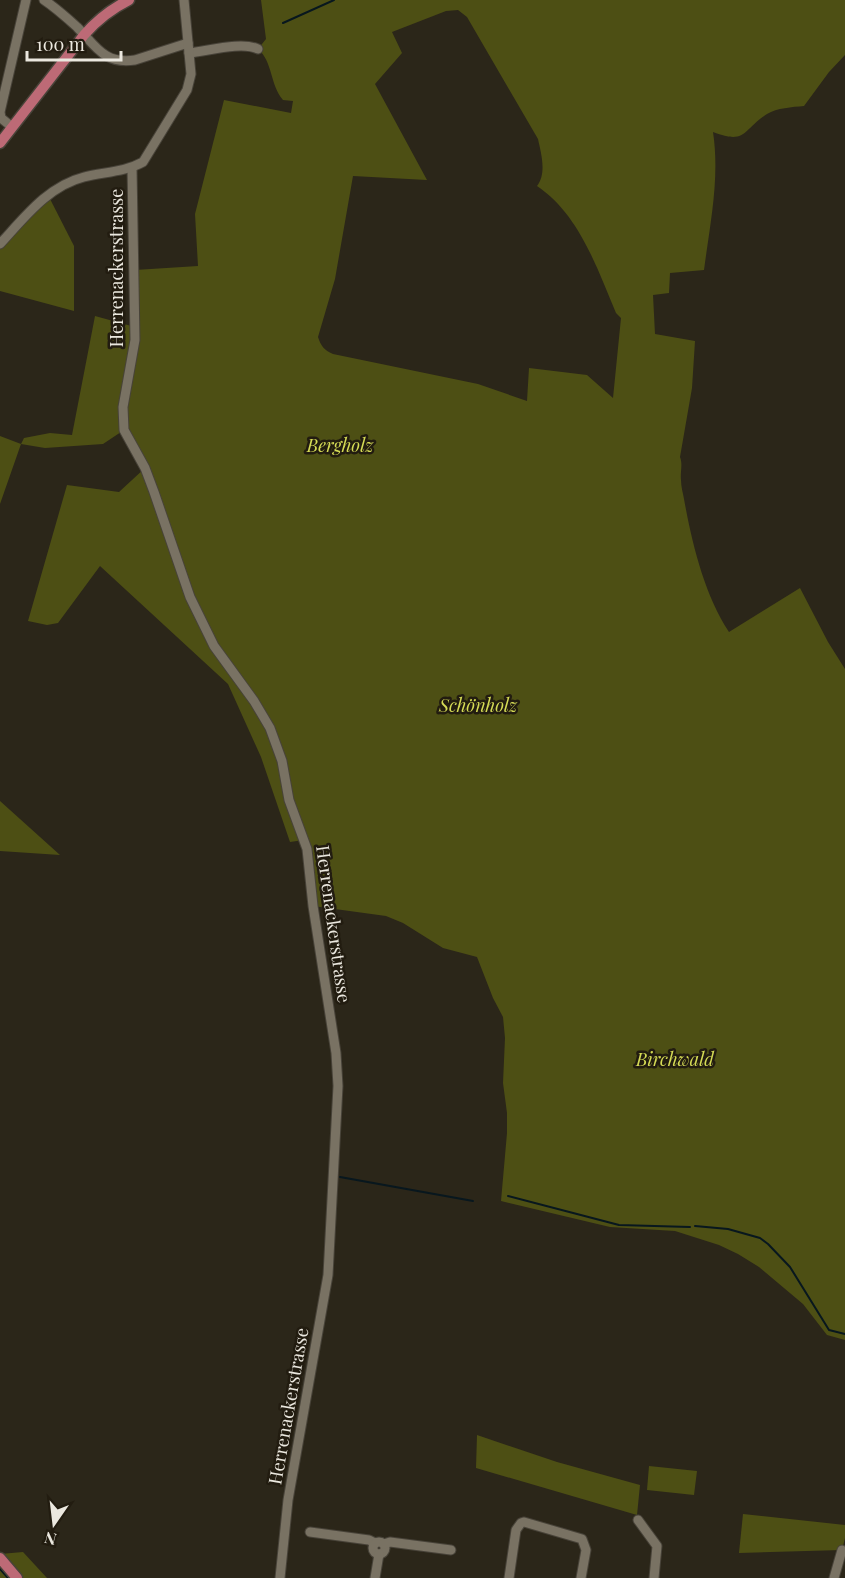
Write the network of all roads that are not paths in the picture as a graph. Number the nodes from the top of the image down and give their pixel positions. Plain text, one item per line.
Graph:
1 (26, 0) edge
2 (44, 0) edge
3 (129, 0) edge
4 (184, 0) edge
5 (84, 35) junction
6 (188, 43) junction
7 (258, 49) dead end
8 (189, 53) junction
9 (12, 127) junction
10 (0, 143) edge
11 (132, 168) junction
12 (0, 244) edge
13 (638, 1520) dead end
14 (310, 1532) dead end
15 (380, 1544) junction
16 (452, 1550) dead end
17 (842, 1550) dead end
18 (0, 1558) edge
19 (16, 1578) edge
20 (280, 1578) edge
21 (375, 1578) edge
22 (509, 1578) edge
23 (581, 1578) edge
24 (654, 1578) edge
25 (834, 1578) edge

1 - 9 street
2 - 5 street
3 - 5 main road
4 - 6 street
5 - 6 street
5 - 9 main road
6 - 8 street
7 - 8 street
8 - 11 street
9 - 10 main road
11 - 12 street
11 - 20 street, Herrenackerstrasse
13 - 24 street
14 - 15 street
15 - 16 street
15 - 21 street
17 - 25 street
18 - 19 main road
22 - 23 street

